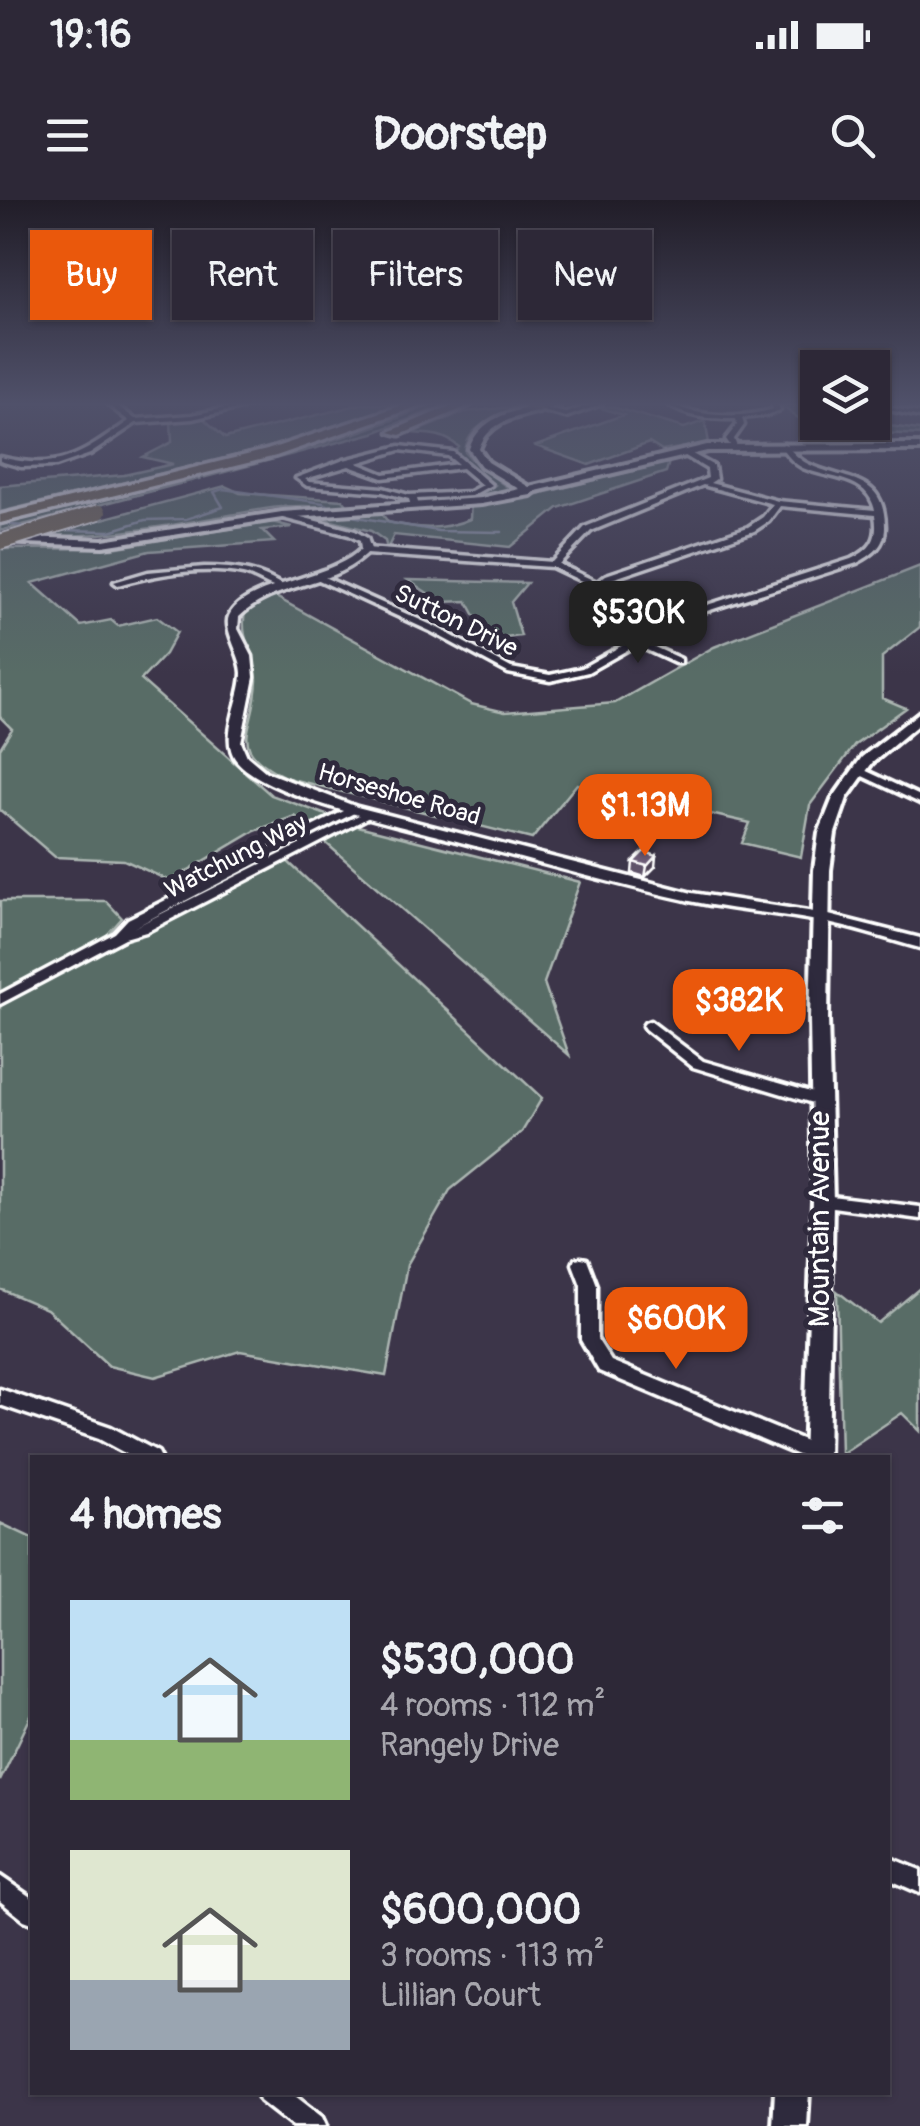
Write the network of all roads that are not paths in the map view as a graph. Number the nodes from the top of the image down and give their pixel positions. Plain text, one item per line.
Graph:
1 (98, 494) edge
2 (168, 494) edge
3 (391, 494) edge
4 (472, 494) edge
5 (510, 494) edge
6 (680, 494) edge
7 (742, 494) edge
8 (874, 494) edge
9 (411, 503) junction
10 (778, 504) junction
11 (881, 513) junction
12 (282, 515) junction
13 (0, 519) edge
14 (0, 540) edge
15 (366, 551) junction
16 (554, 565) junction
17 (314, 576) junction
18 (118, 582) dead end
19 (594, 584) junction
20 (282, 588) junction
21 (636, 639) junction
22 (678, 661) dead end
23 (920, 716) edge
24 (860, 770) junction
25 (920, 800) edge
26 (352, 810) junction
27 (369, 814) junction
28 (822, 918) junction
29 (123, 934) junction
30 (920, 943) edge
31 (0, 1000) edge
32 (650, 1026) dead end
33 (819, 1100) junction
34 (823, 1201) junction
35 (920, 1214) edge
36 (581, 1264) dead end
37 (0, 1397) edge
38 (147, 1455) edge
39 (814, 1455) edge
40 (816, 1455) edge
41 (890, 1869) edge
42 (920, 1882) edge
43 (0, 1887) edge
44 (30, 1910) edge
45 (273, 2095) edge
46 (792, 2095) edge
47 (313, 2126) edge
48 (790, 2126) edge

1 - 13 highway
2 - 14 highway, bridge
3 - 9 street
4 - 9 street
5 - 9 main road
6 - 16 street
7 - 10 street
8 - 11 street
9 - 12 main road
10 - 11 street
10 - 19 street
11 - 21 street, Sutton Drive
12 - 14 main road
12 - 15 street
15 - 16 street
15 - 17 street, Horseshoe Road
16 - 19 street
17 - 20 street, Horseshoe Road
17 - 21 street, Sutton Drive
18 - 20 street
19 - 21 street
20 - 26 street, Horseshoe Road
21 - 22 street
23 - 24 main road, Mountain Avenue
24 - 25 street
24 - 28 main road, Mountain Avenue
26 - 27 street, Horseshoe Road
26 - 29 street, Watchung Way
27 - 28 street, Horseshoe Road
27 - 29 street, Watchung Way
28 - 30 street, Horseshoe Road
28 - 33 main road, Mountain Avenue
29 - 31 street, Watchung Way
32 - 33 street
33 - 34 main road, Mountain Avenue
34 - 35 street
34 - 40 main road, Mountain Avenue
36 - 39 street
37 - 38 street
41 - 42 street
43 - 44 street
45 - 47 street
46 - 48 main road

